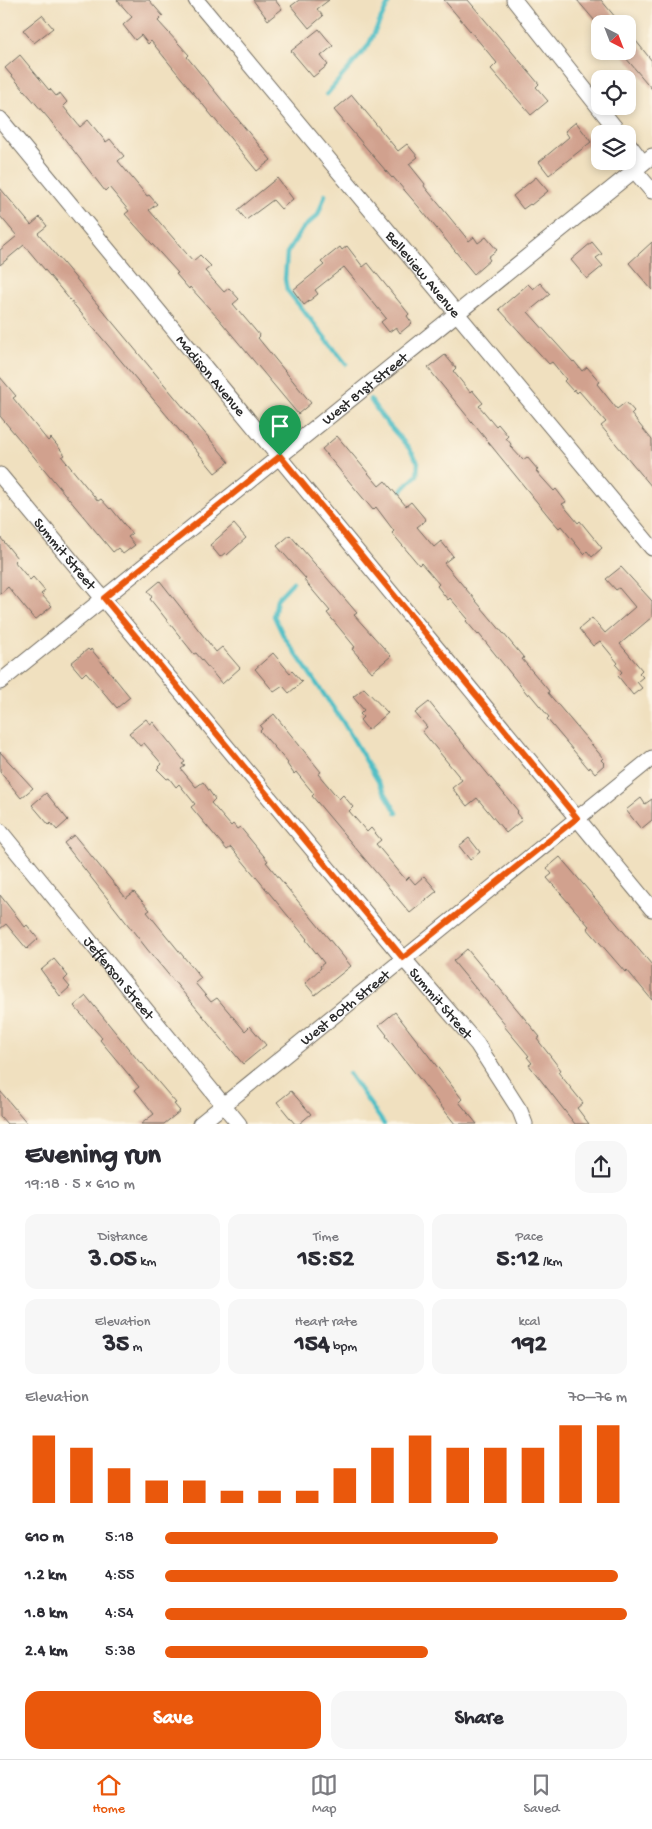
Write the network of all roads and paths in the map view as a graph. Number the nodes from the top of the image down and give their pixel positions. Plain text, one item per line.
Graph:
1 (196, 0) edge
2 (514, 0) edge
3 (0, 119) edge
4 (613, 125) edge
5 (643, 163) edge
6 (652, 191) edge
7 (456, 314) junction
8 (280, 456) junction
9 (0, 475) edge
10 (652, 548) edge
11 (104, 598) junction
12 (0, 682) edge
13 (652, 758) edge
14 (577, 818) junction
15 (0, 831) edge
16 (652, 909) edge
17 (403, 958) junction
18 (224, 1104) junction
19 (200, 1124) edge
20 (239, 1124) edge
21 (526, 1124) edge

1 - 7 street, Belleview Avenue
2 - 4 street
3 - 8 street, Madison Avenue
5 - 6 street
5 - 7 street, West 81st Street
7 - 8 street, West 81st Street
7 - 10 street, Belleview Avenue
8 - 11 street, West 81st Street
8 - 14 street, Madison Avenue
9 - 11 street, Summit Street
11 - 12 street, West 81st Street
11 - 17 street, Summit Street
13 - 14 street, West 80th Street
14 - 16 street, Madison Avenue
14 - 17 street, West 80th Street
15 - 18 street, Jefferson Street
17 - 18 street, West 80th Street
17 - 21 street, Summit Street
18 - 19 street, West 80th Street
18 - 20 street, Jefferson Street

